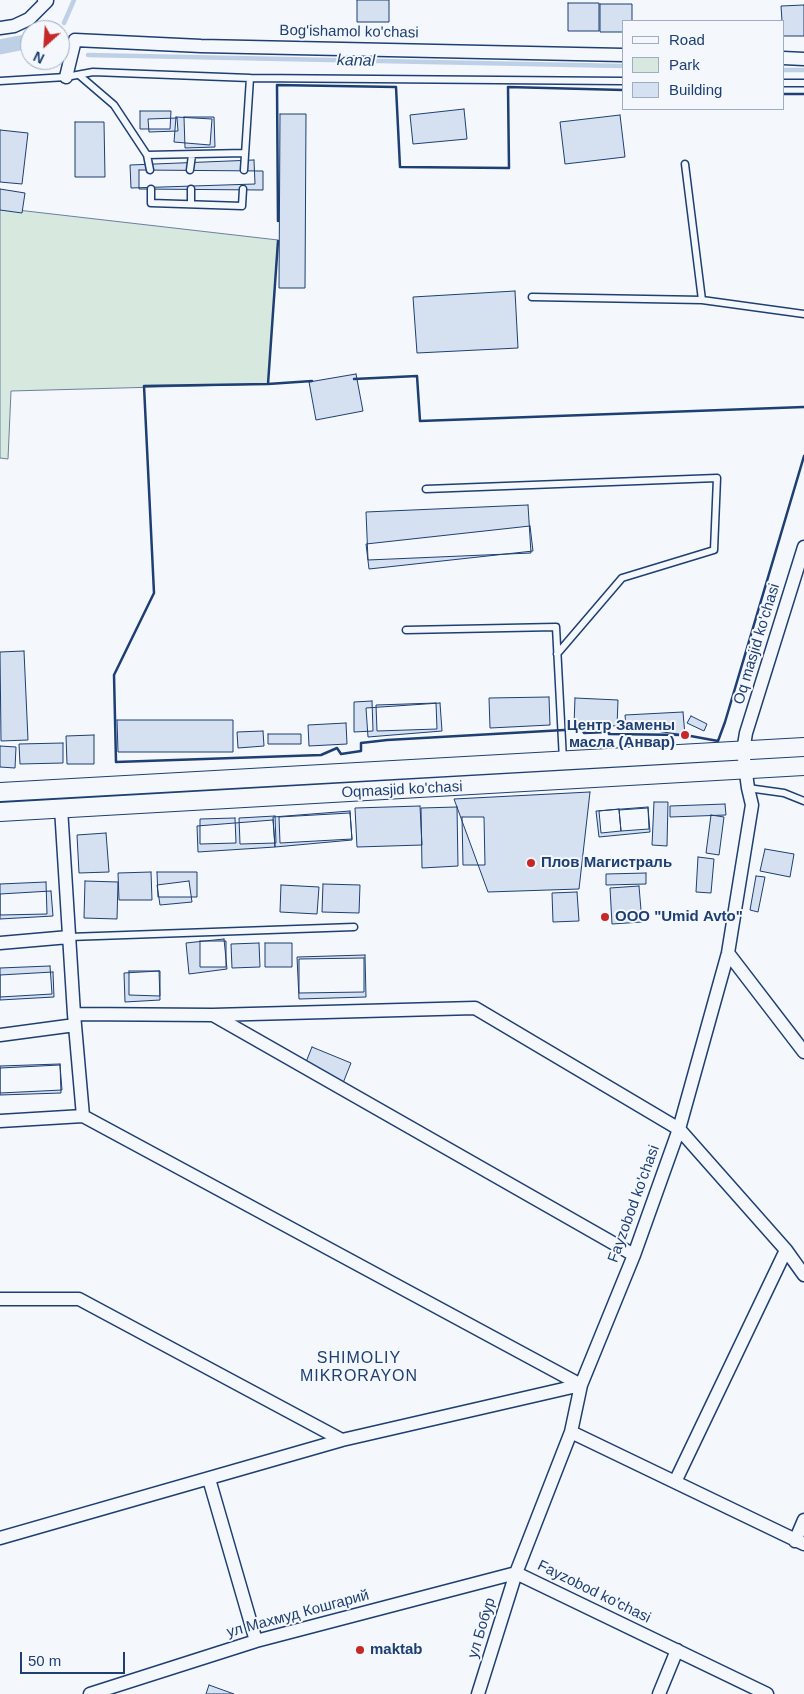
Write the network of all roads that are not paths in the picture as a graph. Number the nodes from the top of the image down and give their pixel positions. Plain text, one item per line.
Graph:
1 (46, 0) edge
2 (0, 28) edge
3 (622, 55) edge
4 (784, 58) edge
5 (804, 59) edge
6 (72, 76) junction
7 (250, 78) junction
8 (0, 81) edge
9 (622, 81) edge
10 (784, 83) edge
11 (804, 83) edge
12 (245, 154) junction
13 (147, 155) junction
14 (192, 155) junction
15 (686, 164) dead end
16 (150, 170) dead end
17 (190, 170) dead end
18 (244, 170) dead end
19 (151, 189) dead end
20 (191, 189) dead end
21 (243, 189) dead end
22 (191, 204) junction
23 (532, 297) dead end
24 (702, 300) junction
25 (804, 314) edge
26 (426, 489) dead end
27 (804, 547) edge
28 (406, 630) dead end
29 (557, 654) junction
30 (804, 747) edge
31 (743, 751) junction
32 (563, 761) junction
33 (804, 766) edge
34 (747, 779) junction
35 (0, 792) edge
36 (804, 801) edge
37 (61, 808) junction
38 (0, 812) edge
39 (354, 927) dead end
40 (69, 937) junction
41 (0, 943) edge
42 (728, 953) junction
43 (213, 1015) junction
44 (74, 1019) junction
45 (0, 1035) edge
46 (804, 1052) edge
47 (83, 1116) junction
48 (0, 1121) edge
49 (679, 1129) junction
50 (786, 1250) junction
51 (634, 1255) junction
52 (804, 1275) edge
53 (0, 1299) edge
54 (581, 1385) junction
55 (571, 1432) junction
56 (342, 1440) junction
57 (209, 1479) junction
58 (675, 1482) junction
59 (804, 1520) edge
60 (0, 1538) edge
61 (800, 1543) edge
62 (516, 1573) junction
63 (256, 1641) junction
64 (677, 1650) junction
65 (90, 1694) edge
66 (478, 1694) edge
67 (659, 1694) edge
68 (767, 1694) edge

1 - 2 street
3 - 6 street, Bog'ishamol ko'chasi
4 - 5 street
6 - 7 lane
6 - 8 lane
6 - 13 lane
7 - 9 lane
7 - 12 lane
10 - 11 lane
12 - 14 lane
12 - 18 lane
13 - 14 lane
13 - 16 lane
14 - 17 lane
15 - 24 lane
19 - 22 lane
20 - 22 lane
21 - 22 lane
23 - 24 lane
24 - 25 lane
26 - 29 lane
27 - 31 street, Oq masjid ko'chasi
28 - 29 lane
29 - 32 lane
30 - 31 main road, Oqmasjid ko'chasi
31 - 32 main road, Oqmasjid ko'chasi
31 - 34 street, Fayzobod ko'chasi
32 - 35 main road, Oqmasjid ko'chasi
33 - 34 main road, Oqmasjid ko'chasi
34 - 36 lane
34 - 37 main road, Oqmasjid ko'chasi
34 - 42 street, Fayzobod ko'chasi
37 - 38 main road, Oqmasjid ko'chasi
37 - 40 street
39 - 40 lane
40 - 41 street
40 - 44 street
42 - 46 street
42 - 49 street, Fayzobod ko'chasi
43 - 44 street
43 - 49 street
43 - 51 street
44 - 45 street
44 - 47 street
47 - 48 street
47 - 54 street
49 - 50 street
49 - 51 street, Fayzobod ko'chasi
50 - 52 street
50 - 58 street
51 - 54 street, Fayzobod ko'chasi
53 - 56 street
54 - 55 street, Fayzobod ko'chasi
54 - 56 street
55 - 58 street
55 - 62 street, Fayzobod ko'chasi
56 - 57 street
57 - 60 street
57 - 63 street
58 - 61 street
59 - 61 street
62 - 63 street, ул Махмуд Кошгарий
62 - 64 street, Fayzobod ko'chasi
62 - 66 street, ул Бобур
63 - 65 street, ул Махмуд Кошгарий
64 - 67 street
64 - 68 street, Fayzobod ko'chasi

